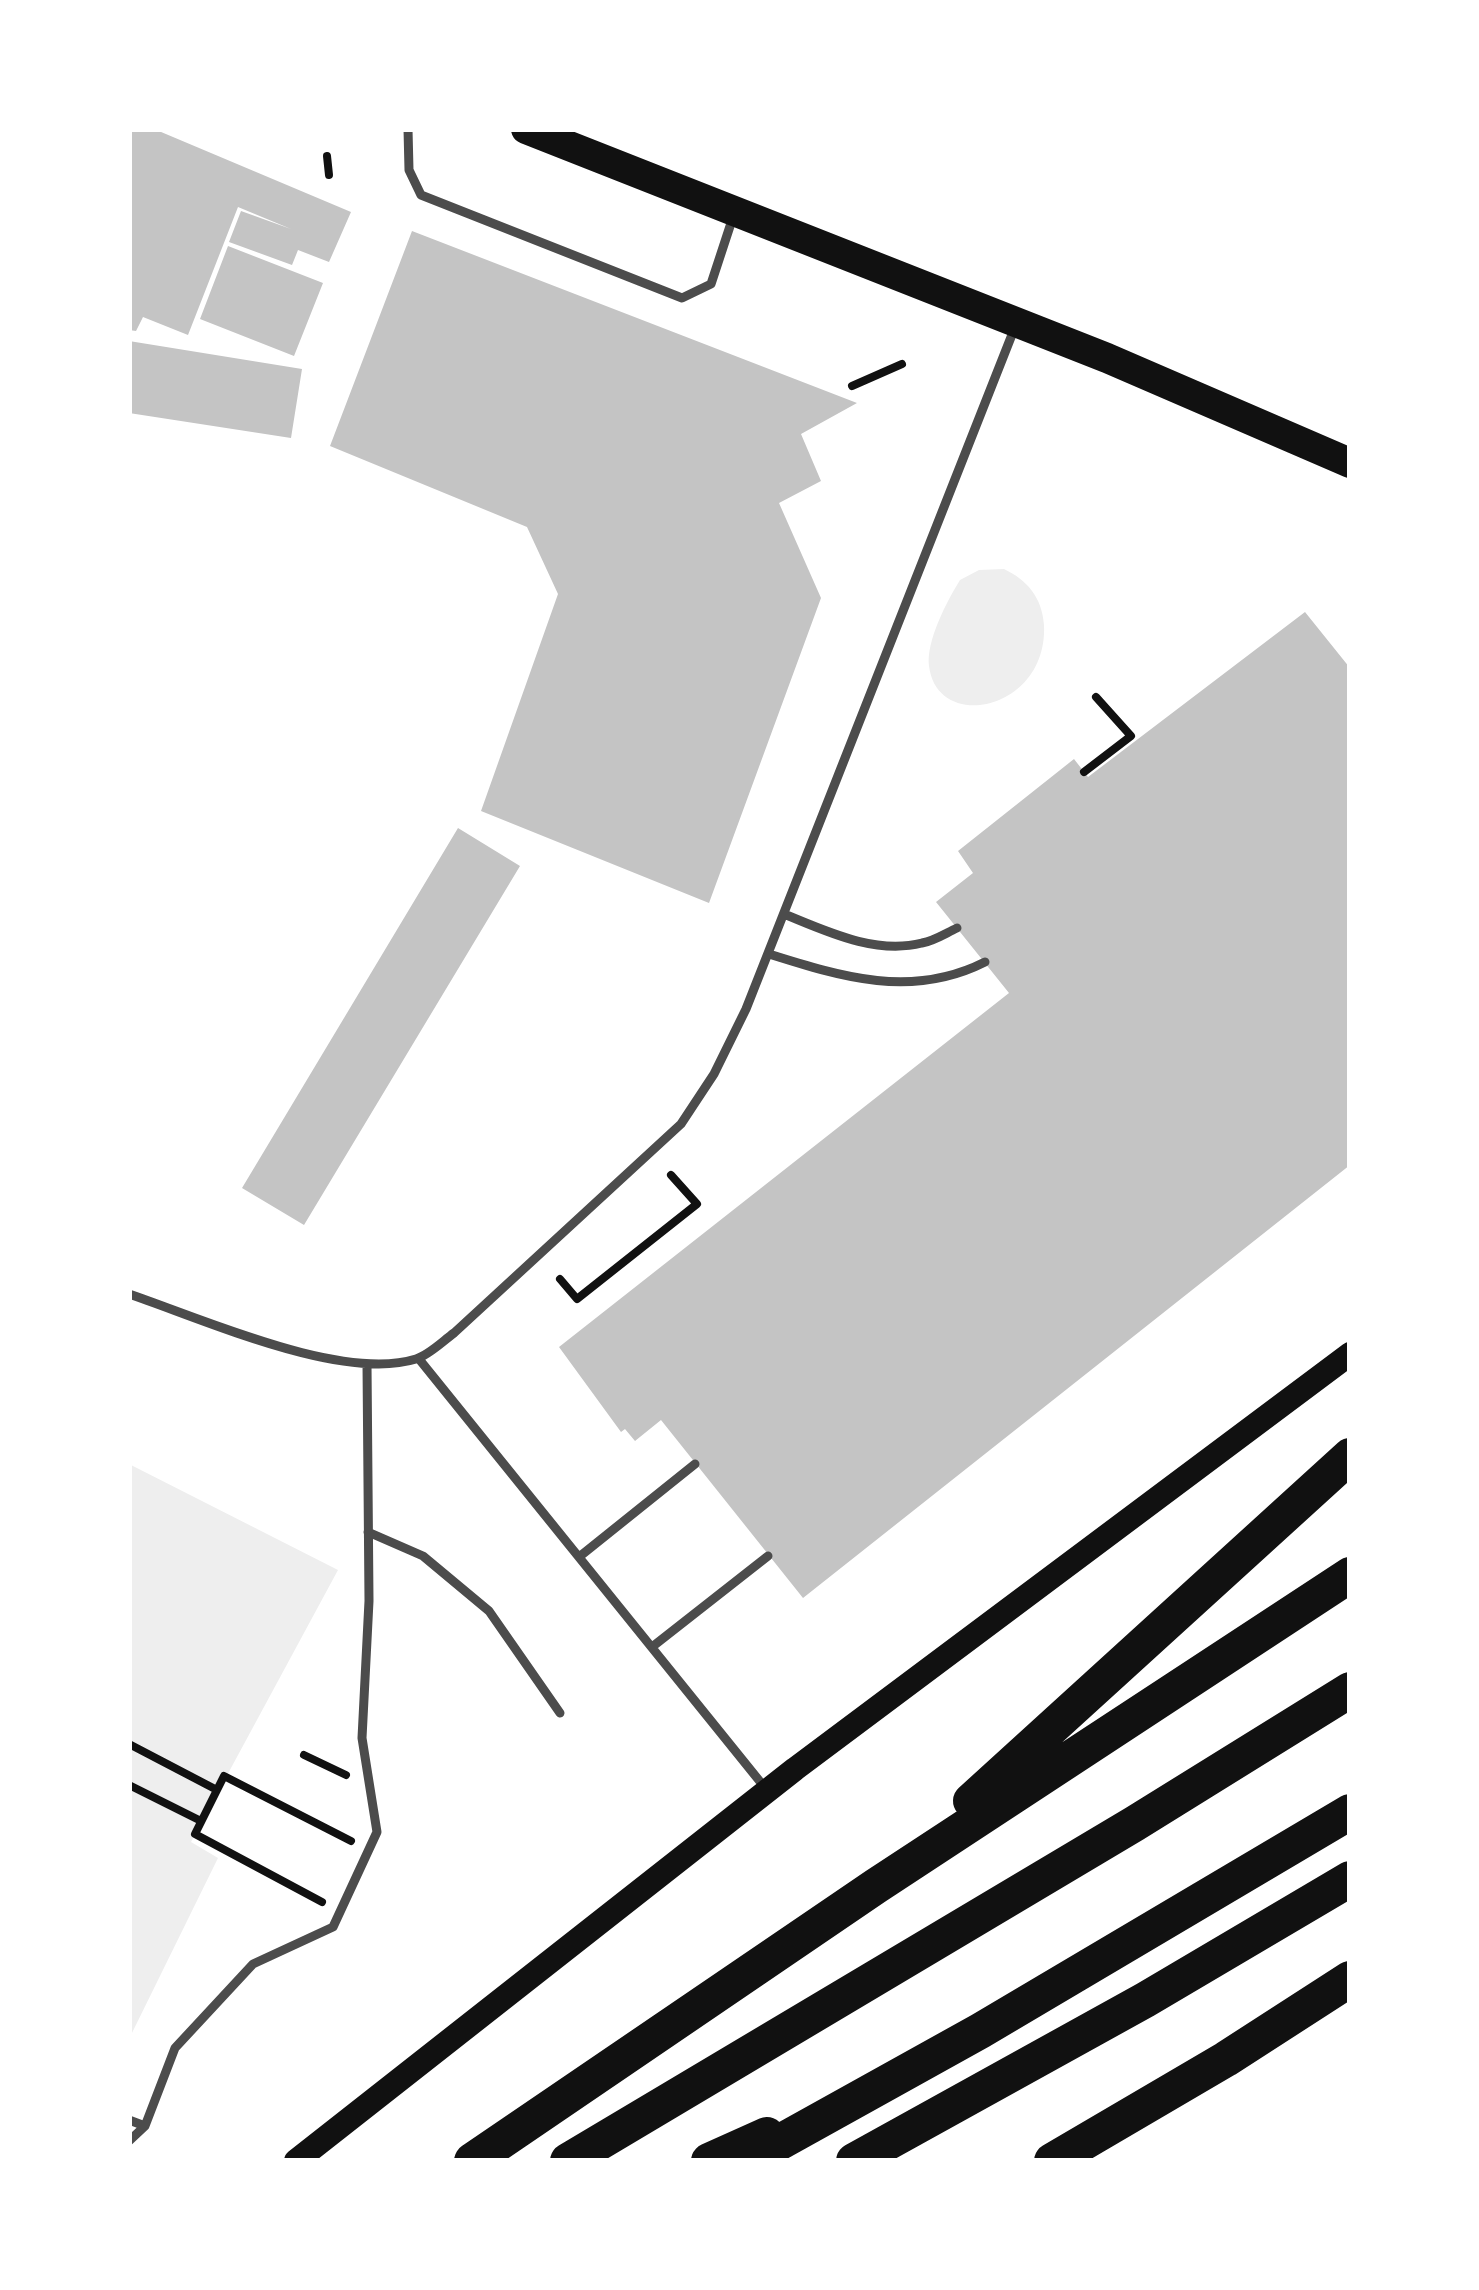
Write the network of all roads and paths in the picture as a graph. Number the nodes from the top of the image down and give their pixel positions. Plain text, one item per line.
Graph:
1 (408, 129) edge
2 (526, 129) edge
3 (327, 156) dead end
4 (329, 175) dead end
5 (735, 212) junction
6 (1016, 322) junction
7 (902, 364) dead end
8 (852, 386) dead end
9 (1350, 463) edge
10 (1096, 697) dead end
11 (1084, 772) dead end
12 (784, 914) junction
13 (957, 928) dead end
14 (769, 954) junction
15 (985, 962) dead end
16 (670, 1175) dead end
17 (560, 1279) dead end
18 (129, 1294) edge
19 (1350, 1354) edge
20 (418, 1359) junction
21 (367, 1364) junction
22 (1350, 1456) edge
23 (695, 1464) dead end
24 (368, 1532) junction
25 (768, 1556) dead end
26 (579, 1557) junction
27 (1350, 1575) edge
28 (652, 1647) junction
29 (1350, 1690) edge
30 (560, 1713) dead end
31 (129, 1744) edge
32 (304, 1755) dead end
33 (129, 1785) edge
34 (370, 1786) junction
35 (217, 1790) junction
36 (769, 1792) junction
37 (1350, 1812) edge
38 (201, 1821) junction
39 (368, 1850) junction
40 (1350, 1879) edge
41 (876, 1886) junction
42 (340, 1911) junction
43 (1350, 1978) edge
44 (901, 2073) junction
45 (129, 2120) edge
46 (146, 2126) junction
47 (129, 2141) edge
48 (296, 2161) edge
49 (472, 2161) edge
50 (568, 2161) edge
51 (709, 2161) edge
52 (746, 2161) edge
53 (854, 2161) edge
54 (1052, 2161) edge

1 - 5 lane
2 - 5 main road
3 - 4 path
5 - 6 main road
6 - 9 main road
6 - 12 lane
7 - 8 path
10 - 11 path
12 - 13 lane
12 - 14 lane
14 - 15 lane
14 - 20 lane
16 - 17 path
18 - 21 lane
19 - 36 main road
20 - 21 lane
20 - 26 lane
21 - 24 lane
22 - 41 highway
23 - 26 lane
24 - 30 lane
24 - 34 lane
25 - 28 lane
26 - 28 lane
27 - 41 highway
28 - 36 lane
29 - 50 highway
31 - 35 path
32 - 34 path
33 - 38 path
34 - 39 lane
35 - 38 path
35 - 39 path
36 - 48 main road
37 - 44 highway
38 - 42 path
39 - 42 lane
40 - 53 highway
41 - 49 highway
42 - 46 lane
43 - 54 highway
44 - 51 highway
44 - 52 highway
45 - 46 lane
46 - 47 lane

